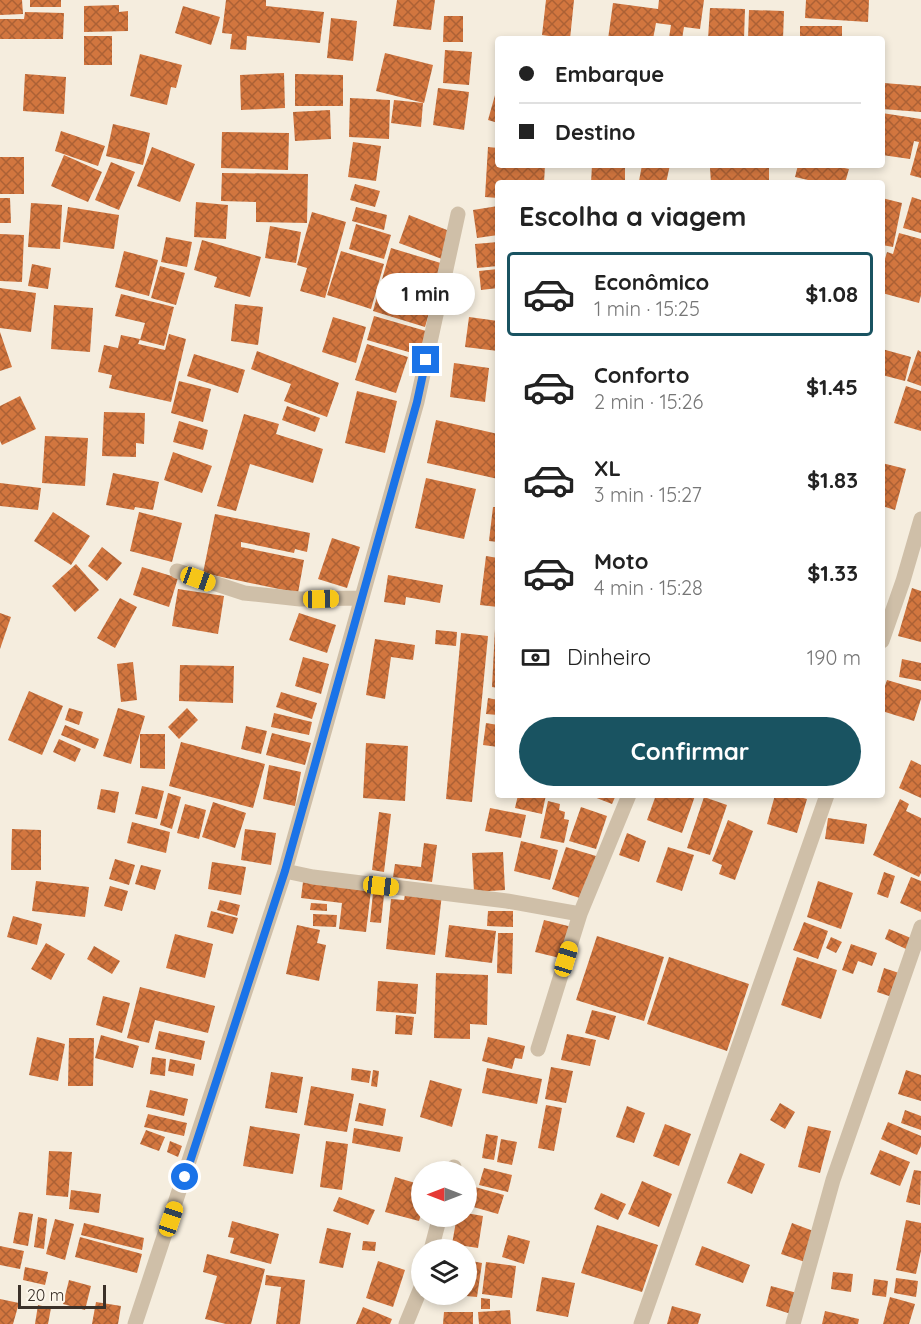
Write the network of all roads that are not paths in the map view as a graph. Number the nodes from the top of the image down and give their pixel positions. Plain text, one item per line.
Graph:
1 (458, 214) dead end
2 (921, 519) edge
3 (177, 571) dead end
4 (361, 598) junction
5 (885, 632) edge
6 (628, 798) edge
7 (827, 798) edge
8 (285, 871) junction
9 (580, 914) junction
10 (921, 927) edge
11 (538, 1049) dead end
12 (414, 1305) edge
13 (135, 1324) edge
14 (406, 1324) edge
15 (640, 1324) edge
16 (793, 1324) edge

1 - 4 street
2 - 5 street
3 - 4 street
4 - 8 street
6 - 9 street
7 - 15 street
8 - 9 street
8 - 13 street
9 - 11 street
10 - 16 street
12 - 14 street

